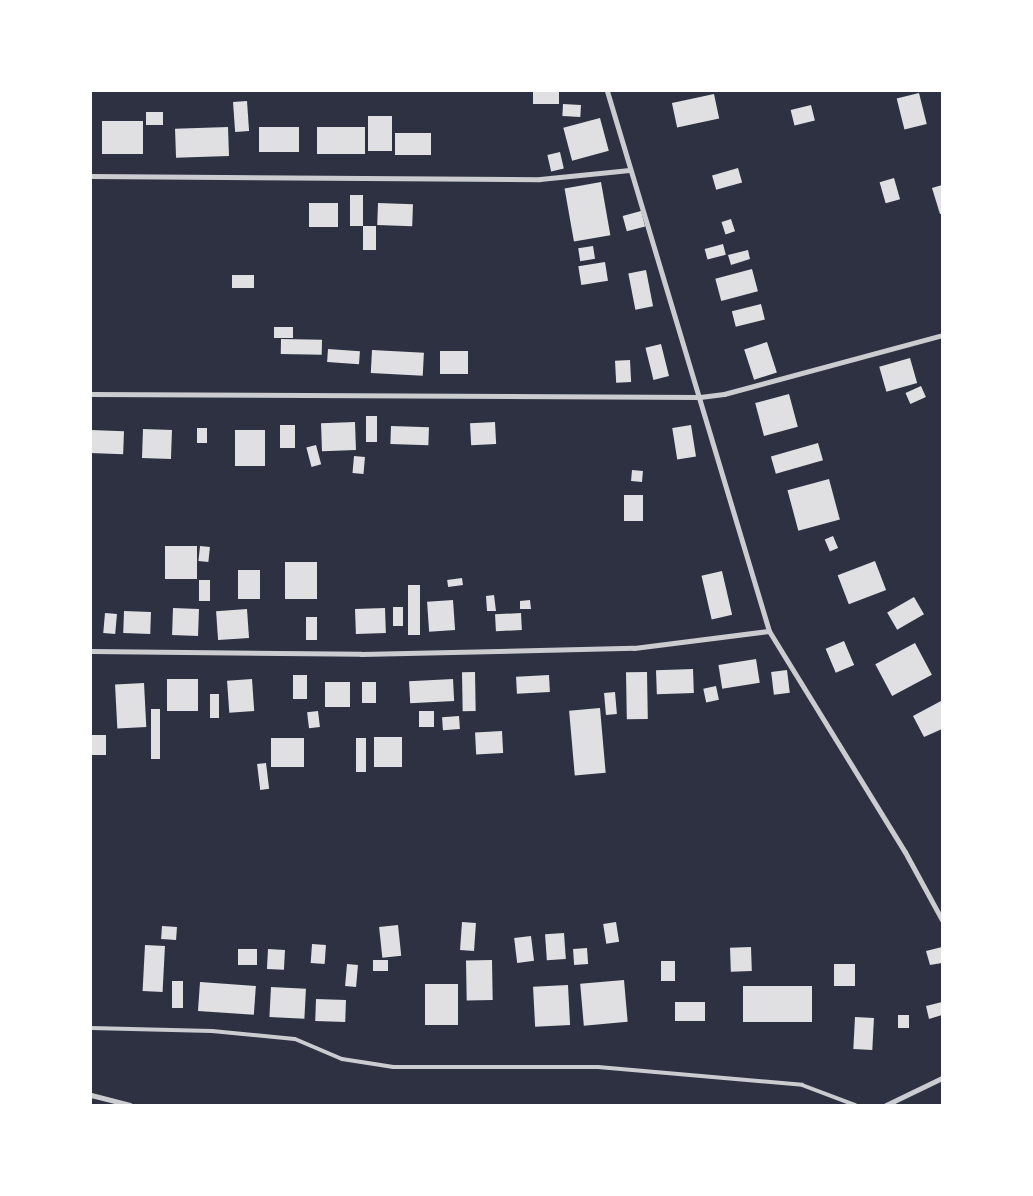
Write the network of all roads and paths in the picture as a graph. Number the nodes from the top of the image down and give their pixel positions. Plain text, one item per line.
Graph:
1 (607, 91) edge
2 (630, 170) junction
3 (91, 176) edge
4 (942, 335) edge
5 (91, 394) edge
6 (700, 397) junction
7 (769, 631) junction
8 (91, 652) edge
9 (942, 920) edge
10 (91, 1028) edge
11 (942, 1078) edge
12 (91, 1095) edge
13 (130, 1105) edge
14 (855, 1105) edge
15 (886, 1105) edge

1 - 2 street
2 - 3 street
2 - 6 street
4 - 6 street
5 - 6 street
6 - 7 street
7 - 8 street
7 - 9 street
10 - 14 lane
11 - 15 street
12 - 13 street

